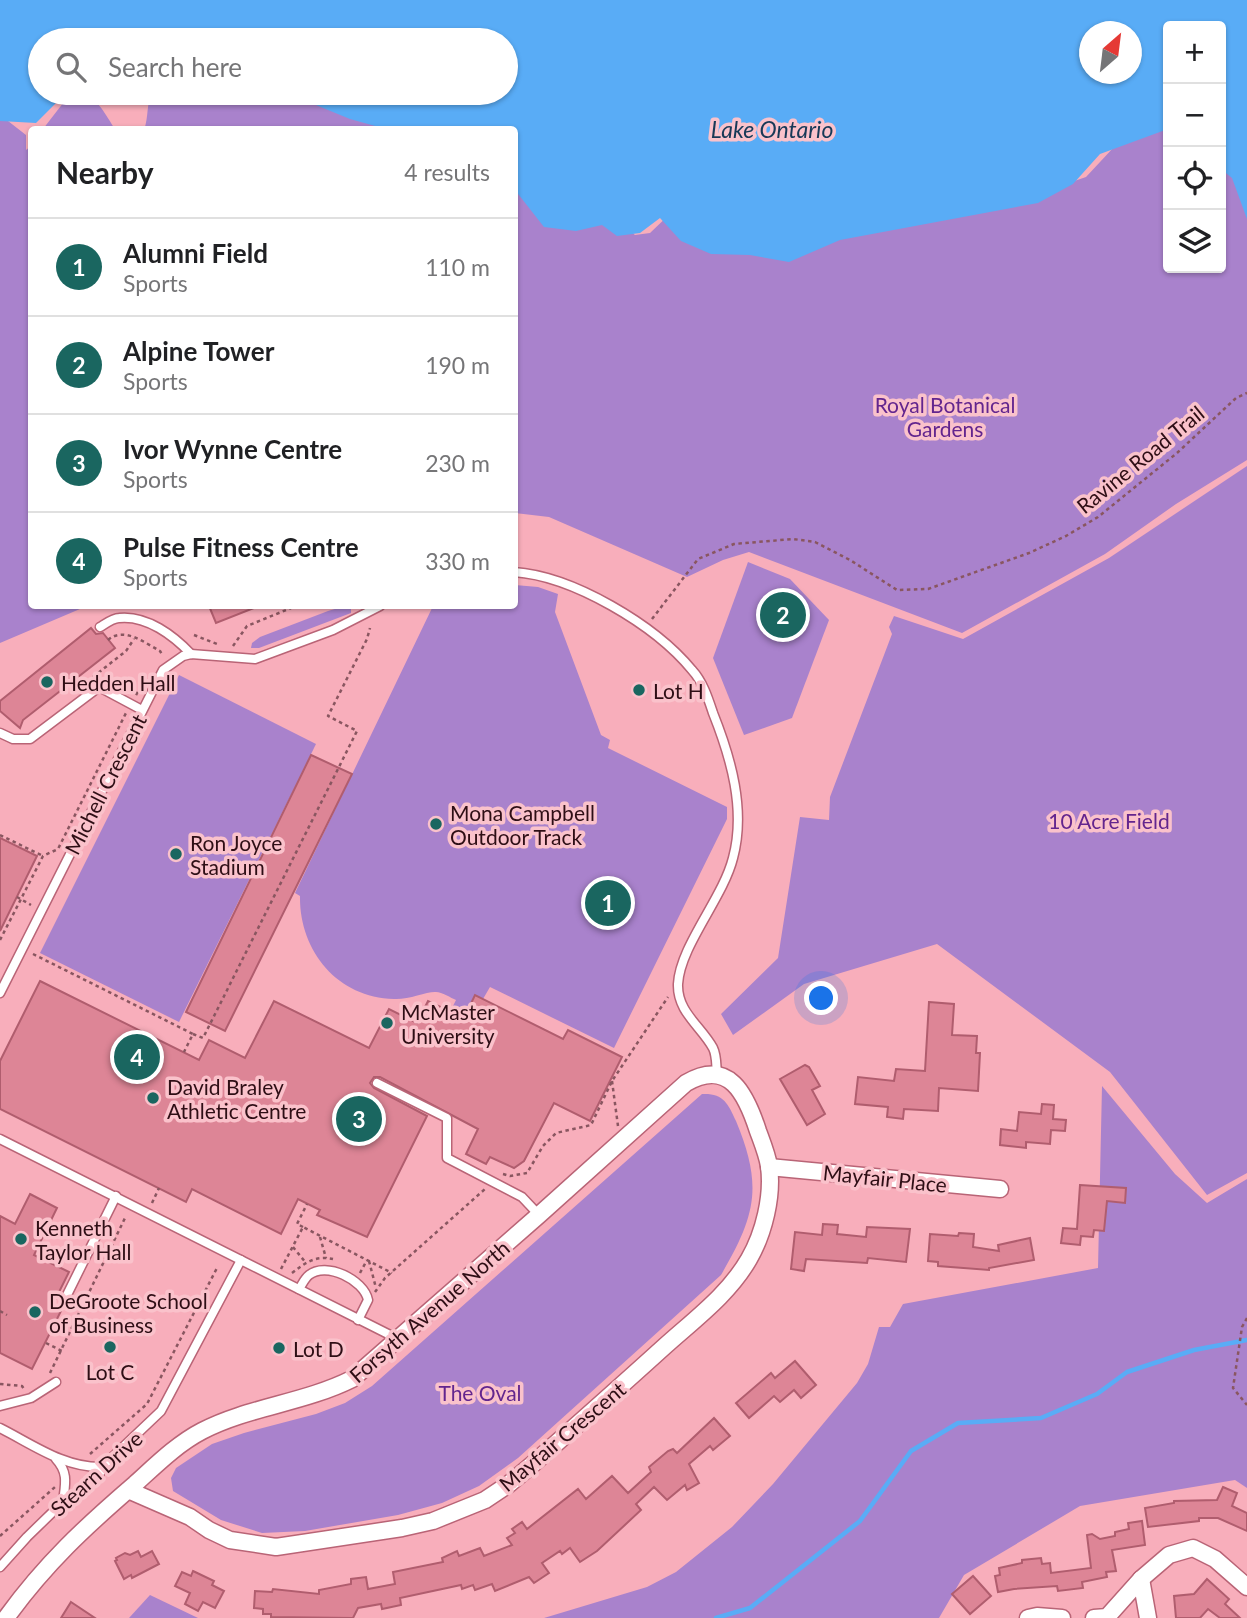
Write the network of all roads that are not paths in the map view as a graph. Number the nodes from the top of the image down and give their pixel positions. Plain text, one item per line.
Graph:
1 (518, 572) edge
2 (374, 609) edge
3 (100, 627) dead end
4 (191, 654) junction
5 (142, 710) junction
6 (0, 733) edge
7 (0, 993) edge
8 (717, 1074) junction
9 (377, 1083) dead end
10 (0, 1139) edge
11 (769, 1167) junction
12 (1000, 1189) dead end
13 (116, 1196) junction
14 (540, 1215) junction
15 (241, 1260) junction
16 (299, 1289) junction
17 (65, 1299) dead end
18 (358, 1320) junction
19 (398, 1339) junction
20 (56, 1382) dead end
21 (0, 1406) edge
22 (0, 1428) edge
23 (54, 1456) junction
24 (102, 1467) junction
25 (128, 1490) junction
26 (63, 1502) junction
27 (0, 1567) edge
28 (1141, 1579) junction
29 (1247, 1587) edge
30 (6, 1618) edge
31 (1028, 1618) edge
32 (1062, 1618) edge
33 (1094, 1618) edge
34 (1148, 1618) edge

1 - 8 lane
2 - 4 lane
3 - 4 lane
4 - 5 lane, Michell Crescent
5 - 6 lane
5 - 7 lane, Michell Crescent
8 - 11 street, Mayfair Crescent
8 - 14 street, Forsyth Avenue North
9 - 14 lane
10 - 13 lane
11 - 12 street, Mayfair Place
11 - 25 street, Mayfair Crescent
13 - 15 lane
13 - 17 lane
14 - 19 street, Forsyth Avenue North
15 - 16 lane
15 - 24 lane, Stearn Drive
16 - 18 lane
16 - 18 lane
18 - 19 lane
19 - 25 street, Forsyth Avenue North
20 - 21 lane
22 - 23 lane
23 - 24 lane
23 - 26 lane
24 - 26 lane, Stearn Drive
25 - 30 street, Forsyth Avenue North
26 - 27 lane, Stearn Drive
28 - 29 street
28 - 33 street
28 - 34 street
31 - 32 street

